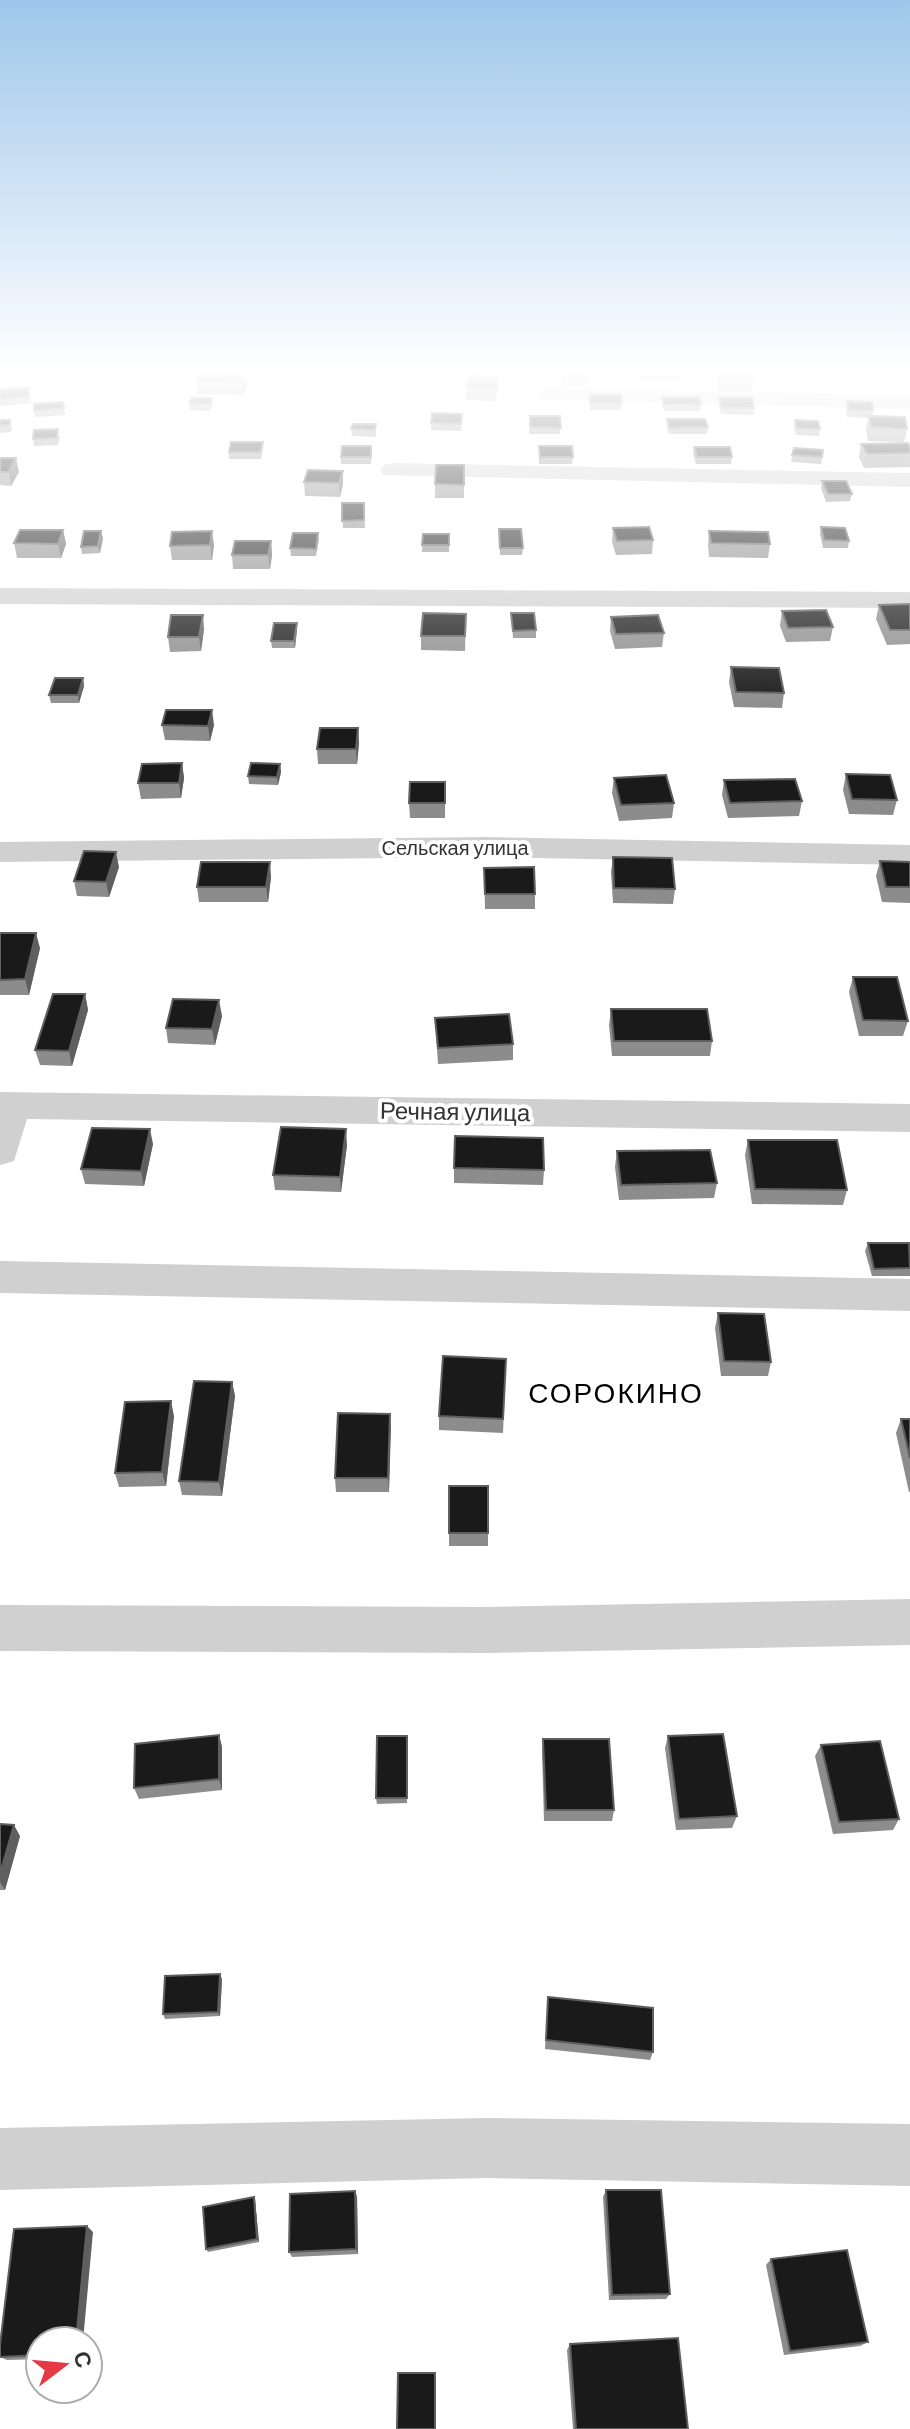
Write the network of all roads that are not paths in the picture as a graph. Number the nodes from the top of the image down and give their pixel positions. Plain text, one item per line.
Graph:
1 (0, 596) edge
2 (910, 600) edge
3 (0, 852) edge
4 (910, 855) edge
5 (6, 1105) edge
6 (910, 1118) edge
7 (0, 1151) edge
8 (0, 1277) edge
9 (910, 1295) edge
10 (910, 1622) edge
11 (0, 1628) edge
12 (910, 2155) edge
13 (0, 2159) edge

1 - 2 street
3 - 4 street, Сельская улица
5 - 6 street, Речная улица
5 - 7 street
8 - 9 street
10 - 11 street
12 - 13 street

